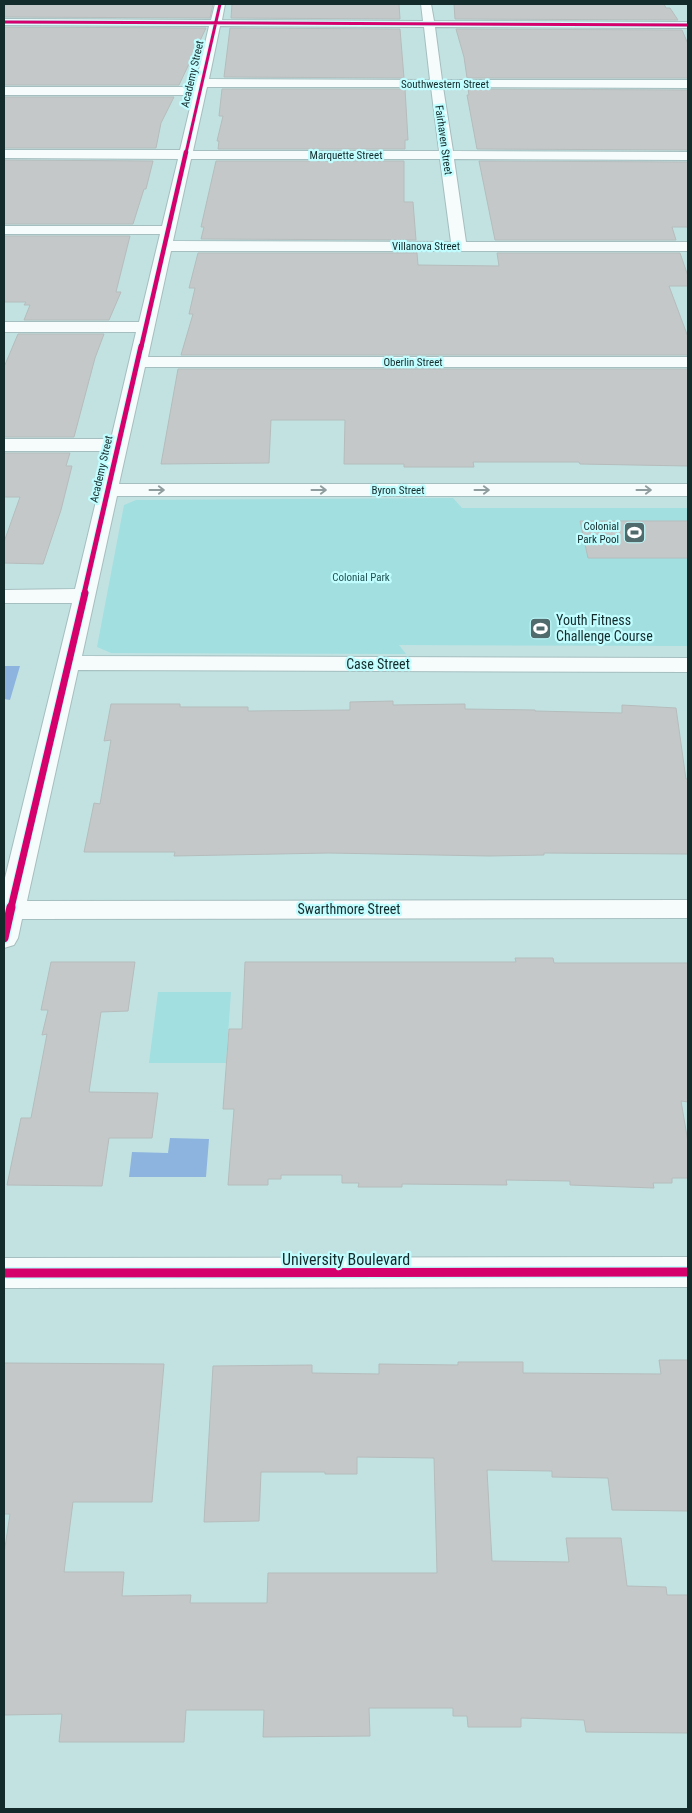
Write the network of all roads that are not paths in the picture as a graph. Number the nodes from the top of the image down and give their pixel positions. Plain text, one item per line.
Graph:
1 (220, 4) edge
2 (426, 4) edge
3 (4, 22) edge
4 (215, 24) junction
5 (429, 25) junction
6 (688, 25) edge
7 (437, 84) junction
8 (688, 84) edge
9 (200, 87) junction
10 (4, 91) edge
11 (4, 154) edge
12 (185, 155) junction
13 (447, 155) junction
14 (688, 156) edge
15 (4, 230) edge
16 (166, 238) junction
17 (459, 246) junction
18 (688, 247) edge
19 (4, 327) edge
20 (145, 327) junction
21 (137, 362) junction
22 (688, 362) edge
23 (4, 445) edge
24 (118, 446) junction
25 (108, 490) junction
26 (688, 490) edge
27 (4, 596) edge
28 (84, 596) junction
29 (68, 663) junction
30 (688, 665) edge
31 (15, 842) edge
32 (688, 909) edge
33 (10, 910) junction
34 (4, 938) edge
35 (688, 1272) edge
36 (4, 1273) edge

1 - 4 street, Academy Street
2 - 5 street, Fairhaven Street
3 - 4 street
4 - 5 street
4 - 9 street, Academy Street
5 - 6 street
5 - 7 street, Fairhaven Street
7 - 8 street, Southwestern Street
7 - 9 street, Southwestern Street
7 - 13 street, Fairhaven Street
9 - 10 street, Southwestern Street
9 - 12 street, Academy Street
11 - 12 street, Marquette Street
12 - 13 street, Marquette Street
12 - 16 street, Academy Street
13 - 14 street, Marquette Street
13 - 17 street, Fairhaven Street
15 - 16 street, Villanova Street
16 - 17 street, Villanova Street
16 - 20 street, Academy Street
17 - 18 street, Villanova Street
19 - 20 street
20 - 21 street, Academy Street
21 - 22 street, Oberlin Street
21 - 24 street, Academy Street
23 - 24 street
24 - 25 street, Academy Street
25 -> 26 street, Byron Street
25 - 28 street, Academy Street
27 - 28 street
28 - 29 street, Academy Street
29 - 30 street, Case Street
29 - 31 street, Academy Street
31 - 33 street, Academy Street
32 - 33 street, Swarthmore Street
33 - 34 street, Academy Street
35 - 36 street, University Boulevard

